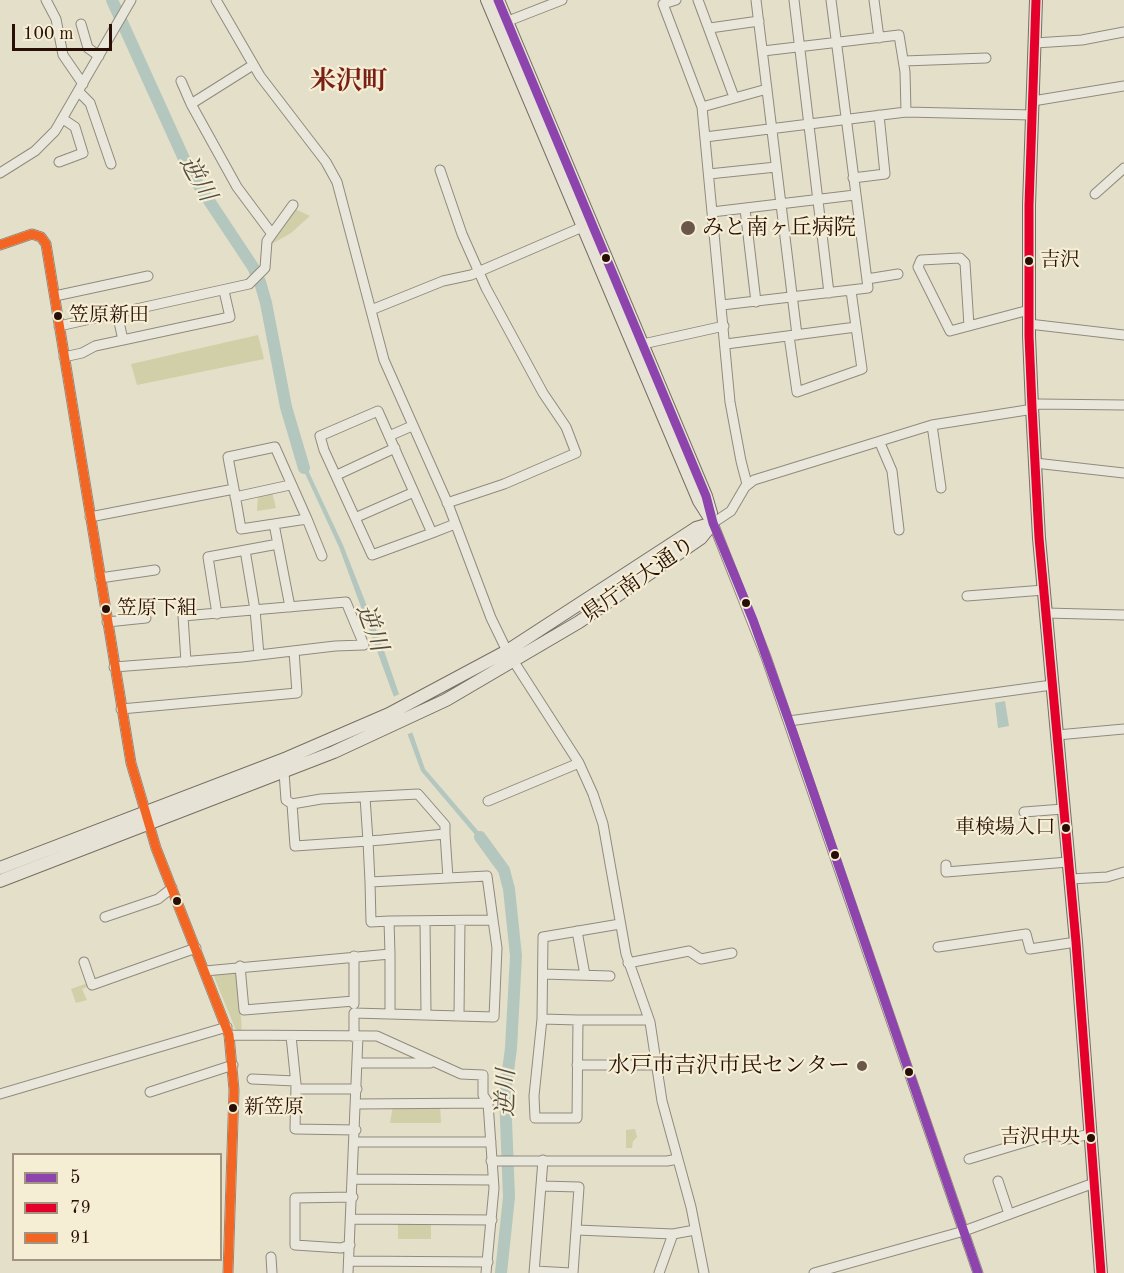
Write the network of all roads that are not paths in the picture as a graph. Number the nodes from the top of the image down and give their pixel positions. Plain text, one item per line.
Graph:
1 (46, 0) edge
2 (216, 0) edge
3 (487, 0) edge
4 (498, 0) edge
5 (562, 0) edge
6 (676, 0) edge
7 (698, 0) edge
8 (756, 0) edge
9 (794, 0) edge
10 (831, 0) edge
11 (874, 0) edge
12 (1036, 0) edge
13 (129, 4) edge
14 (759, 21) junction
15 (502, 23) junction
16 (81, 24) dead end
17 (710, 28) junction
18 (1124, 32) edge
19 (879, 38) junction
20 (836, 43) junction
21 (1035, 43) junction
22 (800, 47) junction
23 (763, 51) junction
24 (99, 56) junction
25 (986, 58) dead end
26 (904, 61) junction
27 (253, 65) junction
28 (181, 81) dead end
29 (1124, 86) edge
30 (81, 88) junction
31 (767, 89) junction
32 (734, 97) junction
33 (1033, 101) junction
34 (191, 104) junction
35 (702, 107) junction
36 (906, 112) junction
37 (879, 115) junction
38 (1032, 115) junction
39 (63, 119) junction
40 (846, 119) junction
41 (809, 124) junction
42 (772, 129) junction
43 (705, 137) junction
44 (59, 162) dead end
45 (111, 164) dead end
46 (776, 166) junction
47 (1124, 168) edge
48 (440, 170) dead end
49 (0, 173) edge
50 (709, 174) junction
51 (853, 178) junction
52 (1095, 194) dead end
53 (855, 195) junction
54 (817, 199) junction
55 (781, 204) junction
56 (293, 205) dead end
57 (745, 209) junction
58 (712, 212) junction
59 (587, 225) junction
60 (272, 234) junction
61 (0, 245) edge
62 (479, 272) junction
63 (898, 274) dead end
64 (148, 276) dead end
65 (867, 279) junction
66 (224, 291) junction
67 (851, 291) junction
68 (829, 293) junction
69 (55, 296) junction
70 (792, 297) junction
71 (756, 302) junction
72 (722, 306) junction
73 (371, 310) junction
74 (1029, 310) junction
75 (117, 313) junction
76 (1029, 324) junction
77 (59, 326) junction
78 (724, 326) junction
79 (969, 326) junction
80 (856, 327) junction
81 (793, 335) junction
82 (1124, 335) edge
83 (123, 340) junction
84 (643, 344) junction
85 (726, 344) junction
86 (64, 357) junction
87 (1124, 405) edge
88 (1032, 407) junction
89 (932, 424) junction
90 (412, 426) junction
91 (389, 436) junction
92 (880, 443) junction
93 (394, 448) junction
94 (1035, 463) junction
95 (1124, 473) edge
96 (336, 475) junction
97 (747, 484) junction
98 (291, 485) junction
99 (941, 488) dead end
100 (414, 492) junction
101 (234, 493) junction
102 (447, 503) junction
103 (90, 517) junction
104 (357, 517) junction
105 (307, 519) junction
106 (713, 523) junction
107 (274, 524) junction
108 (455, 524) junction
109 (899, 530) dead end
110 (432, 533) junction
111 (278, 544) junction
112 (245, 550) junction
113 (322, 556) dead end
114 (155, 570) dead end
115 (100, 578) junction
116 (1044, 590) junction
117 (967, 596) dead end
118 (290, 607) junction
119 (255, 610) junction
120 (1046, 613) junction
121 (217, 614) junction
122 (1124, 615) edge
123 (146, 618) dead end
124 (107, 622) junction
125 (294, 651) junction
126 (259, 655) junction
127 (511, 656) junction
128 (186, 662) junction
129 (114, 667) junction
130 (1052, 685) junction
131 (121, 709) junction
132 (392, 719) junction
133 (789, 722) junction
134 (1124, 729) edge
135 (1057, 735) junction
136 (579, 763) junction
137 (284, 772) junction
138 (364, 797) junction
139 (488, 801) dead end
140 (292, 804) junction
141 (1064, 809) junction
142 (1024, 812) dead end
143 (147, 820) junction
144 (445, 834) junction
145 (368, 841) junction
146 (1068, 862) junction
147 (946, 865) dead end
148 (0, 868) edge
149 (1124, 873) edge
150 (448, 878) junction
151 (1070, 879) junction
152 (0, 881) edge
153 (370, 882) junction
154 (172, 888) junction
155 (105, 917) dead end
156 (493, 920) junction
157 (389, 921) junction
158 (425, 921) junction
159 (460, 921) junction
160 (620, 924) junction
161 (577, 931) junction
162 (1076, 942) junction
163 (938, 947) dead end
164 (196, 948) junction
165 (732, 953) dead end
166 (390, 954) junction
167 (354, 956) junction
168 (84, 962) dead end
169 (628, 963) junction
170 (240, 966) junction
171 (205, 971) junction
172 (543, 974) junction
173 (585, 975) junction
174 (610, 976) dead end
175 (354, 1001) junction
176 (354, 1013) junction
177 (390, 1013) junction
178 (426, 1014) junction
179 (459, 1016) junction
180 (542, 1019) junction
181 (578, 1020) junction
182 (650, 1020) junction
183 (228, 1031) junction
184 (291, 1036) junction
185 (356, 1036) junction
186 (357, 1063) junction
187 (435, 1063) junction
188 (233, 1065) junction
189 (577, 1065) junction
190 (657, 1065) junction
191 (252, 1079) dead end
192 (295, 1085) junction
193 (357, 1089) junction
194 (150, 1092) dead end
195 (0, 1094) edge
196 (357, 1104) junction
197 (488, 1104) junction
198 (356, 1130) junction
199 (1090, 1134) junction
200 (355, 1142) junction
201 (490, 1142) junction
202 (678, 1158) junction
203 (969, 1159) dead end
204 (543, 1160) junction
205 (494, 1161) junction
206 (354, 1179) junction
207 (492, 1180) junction
208 (998, 1181) dead end
209 (1095, 1183) junction
210 (542, 1186) junction
211 (225, 1194) edge
212 (353, 1197) junction
213 (1010, 1214) junction
214 (352, 1219) junction
215 (492, 1220) junction
216 (577, 1230) junction
217 (695, 1230) junction
218 (964, 1231) junction
219 (673, 1234) junction
220 (350, 1245) junction
221 (271, 1257) dead end
222 (349, 1261) junction
223 (488, 1262) junction
224 (535, 1272) edge
225 (228, 1273) edge
226 (272, 1273) edge
227 (348, 1273) edge
228 (486, 1273) edge
229 (572, 1273) edge
230 (659, 1273) edge
231 (704, 1273) edge
232 (816, 1273) edge
233 (978, 1273) edge
234 (1101, 1273) edge

1 - 30 street
2 - 27 street
3 - 15 main road
4 - 15 main road
5 - 15 street
6 - 35 street
7 - 17 street
8 - 14 street
9 - 22 street
10 - 20 street
11 - 19 street
12 - 21 main road
13 - 24 street
14 - 17 street
14 - 23 street
15 - 59 main road
16 - 24 street
17 - 32 street
18 - 21 street
19 - 20 street
19 - 26 street
20 - 22 street
20 - 40 street
21 - 33 main road
22 - 23 street
22 - 41 street
23 - 31 street
24 - 30 street
25 - 26 street
26 - 36 street
27 - 34 street
27 - 73 street
28 - 34 street
29 - 33 street
30 - 39 street
30 - 45 street
31 - 32 street
31 - 42 street
32 - 35 street
33 - 38 main road
34 - 60 street
35 - 43 street
36 - 37 street
36 - 38 street
37 - 40 street
37 - 51 street
38 - 74 main road
39 - 44 street
39 - 49 street
40 - 41 street
40 - 51 street
41 - 42 street
41 - 54 street
42 - 43 street
42 - 46 street
43 - 50 street
46 - 50 street
46 - 55 street
47 - 52 street
48 - 62 street
50 - 58 street
51 - 53 street
53 - 54 street
53 - 65 street
54 - 55 street
54 - 68 street
55 - 57 street
55 - 70 street
56 - 60 street
57 - 58 street
57 - 71 street
58 - 72 street
59 - 62 street
59 - 84 main road
59 - 106 main road
60 - 66 street
61 - 69 street
62 - 73 street
62 - 102 street
63 - 65 street
64 - 69 street
65 - 67 street
66 - 75 street
66 - 83 street
67 - 68 street
67 - 80 street
68 - 70 street
69 - 77 street
70 - 71 street
70 - 81 street
71 - 72 street
72 - 78 street
73 - 90 street
74 - 76 main road
74 - 79 street
75 - 77 street
75 - 83 street
76 - 82 street
76 - 88 main road
77 - 86 street
78 - 84 street
78 - 85 street
79 - 79 street
80 - 81 street
80 - 81 street
81 - 85 street
83 - 86 street
84 - 106 main road
85 - 97 street
86 - 103 street
87 - 88 street
88 - 89 street
88 - 94 main road
89 - 92 street
89 - 99 street
90 - 91 street
90 - 102 street
91 - 93 street
91 - 96 street
92 - 97 street
92 - 109 street
93 - 96 street
93 - 100 street
94 - 95 street
94 - 116 main road
96 - 104 street
97 - 106 street
98 - 101 street
98 - 101 street
98 - 105 street
100 - 104 street
100 - 110 street
101 - 103 street
101 - 107 street
102 - 108 street
103 - 115 street
104 - 110 street
105 - 107 street
105 - 113 street
106 - 127 main road, 県庁南大通り
106 - 133 street
107 - 111 street
108 - 110 street
108 - 127 street
111 - 112 street
111 - 118 street
112 - 119 street
112 - 121 street
114 - 115 street
115 - 124 street
116 - 117 street
116 - 120 main road
118 - 119 street
118 - 125 street
119 - 121 street
119 - 126 street
120 - 122 street
120 - 130 main road
121 - 128 street
123 - 124 street
124 - 129 street
125 - 126 street
125 - 131 street
126 - 128 street
127 - 132 main road, 県庁南大通り
127 - 136 street
128 - 129 street
129 - 131 street
130 - 133 street
130 - 135 main road
131 - 143 street
132 - 137 main road, 県庁南大通り
132 - 143 main road, 県庁南大通り
133 - 218 street
134 - 135 street
135 - 141 main road
136 - 139 street
136 - 160 street
137 - 140 street
137 - 143 main road, 県庁南大通り
138 - 140 street
138 - 144 street
138 - 145 street
140 - 145 street
141 - 142 street
141 - 146 main road
143 - 148 main road, 県庁南大通り
143 - 152 main road, 県庁南大通り
143 - 154 street
144 - 145 street
144 - 150 street
145 - 153 street
146 - 147 street
146 - 151 main road
149 - 151 street
150 - 153 street
150 - 156 street
151 - 162 main road
153 - 157 street
154 - 155 street
154 - 164 street
156 - 159 street
156 - 179 street
157 - 158 street
157 - 166 street
158 - 159 street
158 - 178 street
159 - 179 street
160 - 161 street
160 - 169 street
161 - 172 street
161 - 173 street
162 - 163 street
162 - 199 main road
164 - 168 street
164 - 171 street
165 - 169 street
166 - 167 street
166 - 177 street
167 - 170 street
167 - 175 street
169 - 182 street
170 - 171 street
170 - 175 street
171 - 183 street
172 - 173 street
172 - 180 street
173 - 174 street
175 - 176 street
176 - 177 street
176 - 185 street
177 - 178 street
178 - 179 street
180 - 181 street
180 - 189 street
181 - 182 street
181 - 189 street
182 - 190 street
183 - 184 street
183 - 188 street
183 - 195 street
184 - 185 street
184 - 192 street
185 - 186 street
185 - 187 street
186 - 187 street
186 - 193 street
187 - 197 street
188 - 194 street
188 - 211 street
189 - 190 street
190 - 202 street
191 - 192 street
192 - 193 street
192 - 198 street
193 - 196 street
196 - 197 street
196 - 198 street
197 - 201 street
198 - 200 street
199 - 203 street
199 - 209 main road
200 - 201 street
200 - 206 street
201 - 205 street
202 - 204 street
202 - 217 street
204 - 205 street
204 - 210 street
205 - 207 street
206 - 207 street
206 - 212 street
207 - 215 street
208 - 213 street
209 - 213 street
209 - 234 main road
210 - 216 street
210 - 224 street
211 - 225 street
212 - 214 street
212 - 220 street
213 - 218 street
214 - 215 street
214 - 220 street
215 - 223 street
216 - 219 street
216 - 229 street
217 - 219 street
217 - 231 street
218 - 232 street
218 - 233 street
219 - 230 street
220 - 222 street
221 - 226 street
222 - 223 street
222 - 227 street
223 - 228 street
224 - 229 street

